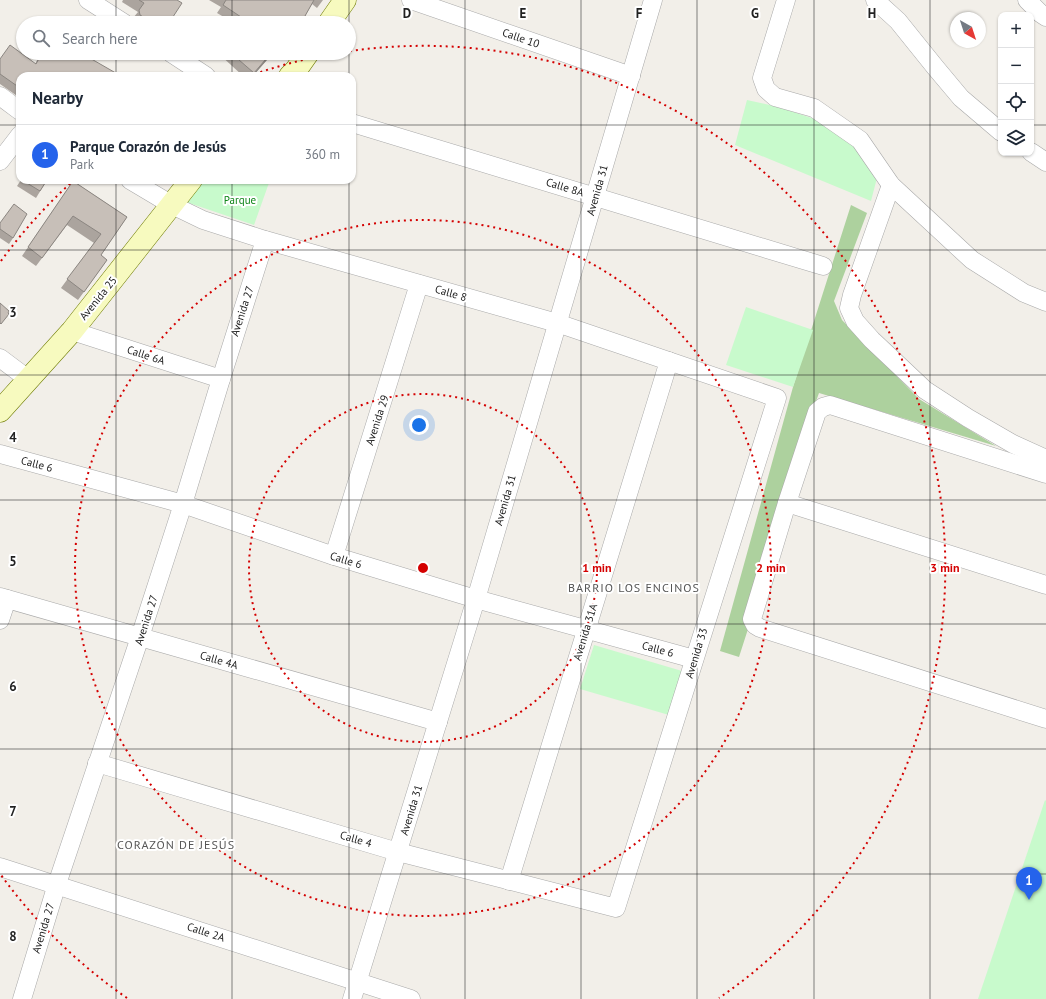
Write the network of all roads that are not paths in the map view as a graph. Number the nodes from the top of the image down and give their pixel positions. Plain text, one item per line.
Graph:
1 (88, 0) edge
2 (345, 0) edge
3 (411, 0) edge
4 (653, 0) edge
5 (786, 0) edge
6 (874, 0) edge
7 (1027, 0) edge
8 (113, 16) edge
9 (334, 16) edge
10 (1046, 17) edge
11 (181, 60) edge
12 (303, 60) edge
13 (200, 72) edge
14 (294, 72) edge
15 (631, 76) junction
16 (0, 96) edge
17 (16, 108) edge
18 (356, 124) edge
19 (998, 129) edge
20 (16, 140) edge
21 (1034, 154) edge
22 (0, 161) edge
23 (1046, 162) edge
24 (137, 184) edge
25 (188, 184) edge
26 (891, 185) junction
27 (595, 197) junction
28 (172, 205) junction
29 (265, 240) junction
30 (823, 266) dead end
31 (420, 284) junction
32 (1046, 302) edge
33 (558, 323) junction
34 (72, 331) junction
35 (0, 358) edge
36 (669, 361) junction
37 (28, 379) junction
38 (221, 379) junction
39 (777, 398) joint
40 (0, 411) edge
41 (0, 454) edge
42 (1046, 459) edge
43 (1046, 474) edge
44 (787, 503) junction
45 (184, 504) junction
46 (334, 556) junction
47 (1046, 585) edge
48 (3, 598) edge
49 (476, 599) junction
50 (0, 620) edge
51 (586, 629) junction
52 (140, 637) junction
53 (694, 659) junction
54 (1046, 719) edge
55 (438, 722) junction
56 (97, 763) junction
57 (398, 852) junction
58 (0, 867) edge
59 (509, 881) junction
60 (57, 884) junction
61 (616, 908) joint
62 (358, 982) junction
63 (22, 999) edge
64 (352, 999) edge
65 (411, 999) edge

1 - 8 street
2 - 9 street
3 - 15 street, Calle 10
4 - 15 street, Avenida 31
5 - 26 street
6 - 19 street
7 - 10 street
11 - 13 street
12 - 14 street
15 - 27 street, Avenida 31
16 - 17 street
18 - 27 street, Calle 8A
20 - 22 street
21 - 23 street
24 - 28 street, Calle 8
25 - 28 street, Avenida 25
26 - 32 street
26 - 42 street
27 - 30 street, Calle 8A
27 - 33 street, Avenida 31
28 - 29 street, Calle 8
28 - 34 street, Avenida 25
29 - 31 street, Calle 8
29 - 38 street, Avenida 27
31 - 33 street, Calle 8
31 - 46 street, Avenida 29
33 - 36 street, Calle 8
33 - 49 street, Avenida 31
34 - 37 street, Avenida 25
34 - 38 street, Calle 6A
35 - 37 street
36 - 39 street, Calle 8
36 - 51 street, Avenida 31A
37 - 40 street, Avenida 25
38 - 45 street, Avenida 27
39 - 53 street, Avenida 33
41 - 45 street, Calle 6
43 - 44 street
44 - 47 street
44 - 54 street
45 - 46 street, Calle 6
45 - 52 street, Avenida 27
46 - 49 street, Calle 6
48 - 50 street
48 - 52 street, Calle 4A
49 - 51 street, Calle 6
49 - 55 street, Avenida 31
51 - 53 street, Calle 6
51 - 59 street, Avenida 31A
52 - 55 street, Calle 4A
52 - 56 street, Avenida 27
53 - 61 street, Avenida 33
55 - 57 street, Avenida 31
56 - 57 street, Calle 4
56 - 60 street, Avenida 27
57 - 59 street, Calle 4
57 - 62 street, Avenida 31
58 - 60 street, Calle 2A
59 - 61 street, Calle 4
60 - 62 street, Calle 2A
60 - 63 street, Avenida 27
62 - 64 street, Avenida 31
62 - 65 street, Calle 2A

